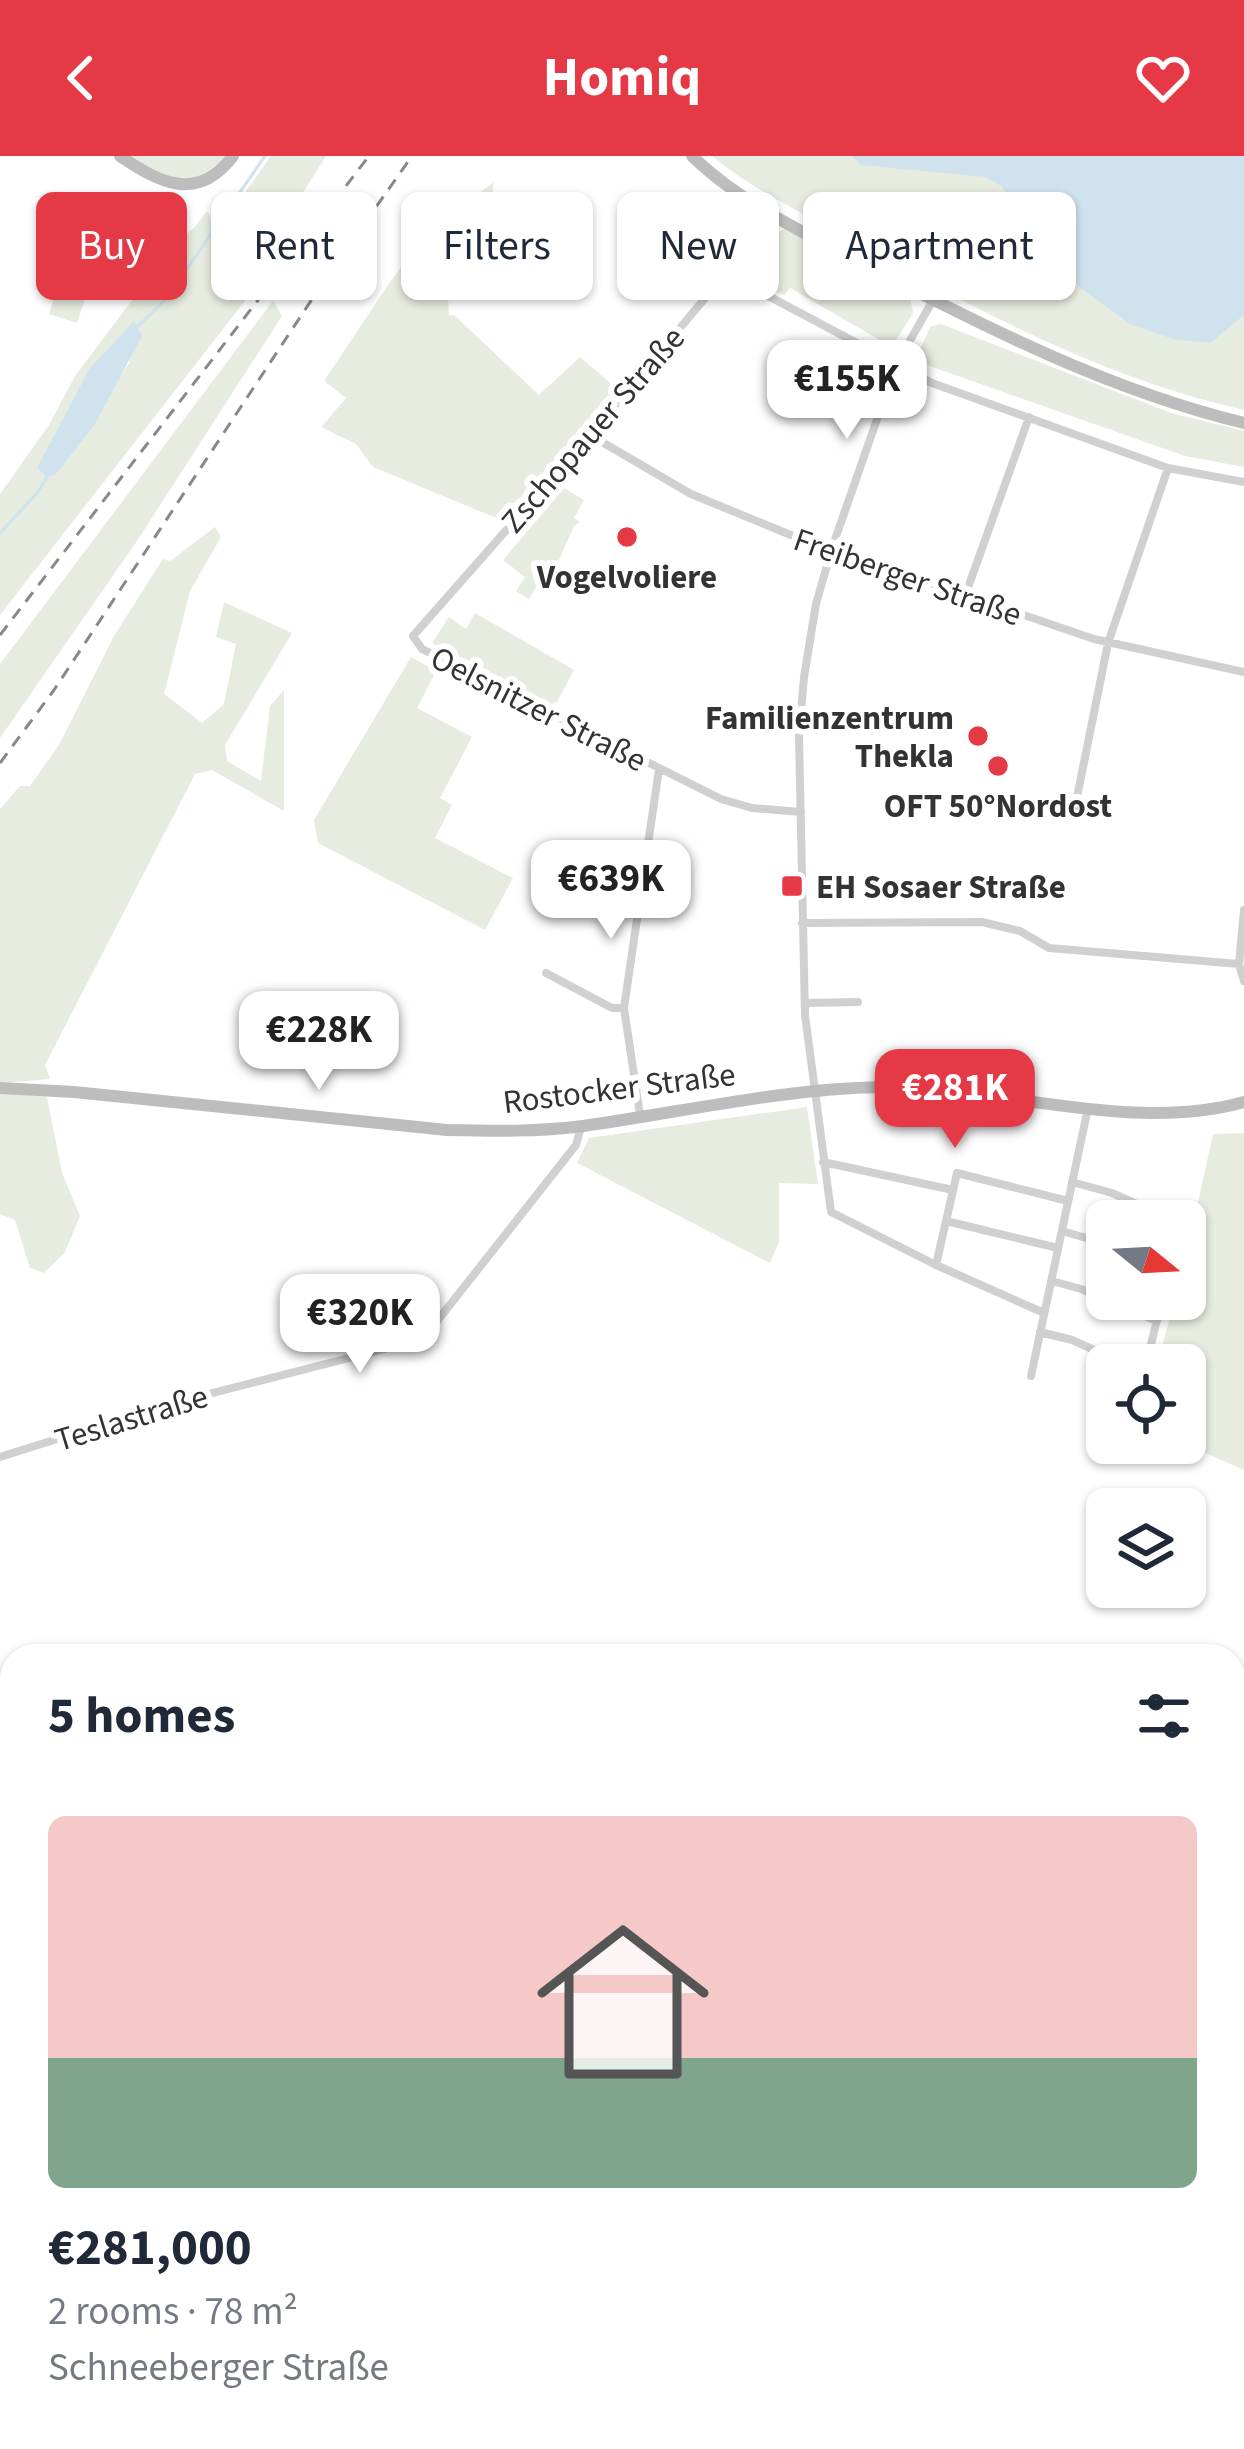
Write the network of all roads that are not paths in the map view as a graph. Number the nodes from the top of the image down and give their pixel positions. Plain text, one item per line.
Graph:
1 (120, 156) edge
2 (232, 156) edge
3 (692, 156) edge
4 (739, 192) edge
5 (705, 300) edge
6 (775, 300) edge
7 (932, 300) joint
8 (896, 365) junction
9 (1029, 417) junction
10 (1244, 423) edge
11 (590, 435) junction
12 (1168, 468) junction
13 (1244, 482) edge
14 (832, 548) junction
15 (965, 596) junction
16 (1108, 643) junction
17 (415, 644) joint
18 (1244, 672) edge
19 (659, 769) junction
20 (801, 812) junction
21 (1073, 817) dead end
22 (573, 852) dead end
23 (641, 885) junction
24 (1244, 910) edge
25 (802, 923) junction
26 (1239, 964) junction
27 (546, 973) dead end
28 (1244, 981) edge
29 (858, 1002) dead end
30 (805, 1003) junction
31 (624, 1009) junction
32 (0, 1088) edge
33 (814, 1090) junction
34 (1244, 1102) edge
35 (1089, 1106) junction
36 (640, 1115) junction
37 (581, 1126) junction
38 (823, 1162) junction
39 (1072, 1181) junction
40 (953, 1190) junction
41 (1128, 1200) edge
42 (1068, 1201) junction
43 (946, 1221) junction
44 (1062, 1231) junction
45 (1086, 1238) edge
46 (1058, 1248) junction
47 (936, 1265) junction
48 (1052, 1281) junction
49 (1044, 1313) junction
50 (1156, 1322) joint
51 (1040, 1332) junction
52 (1151, 1344) edge
53 (1086, 1346) edge
54 (1031, 1376) dead end
55 (0, 1457) edge

1 - 2 main road
3 - 4 main road
5 - 11 street, Zschopauer Straße
6 - 8 street
7 - 8 street
7 - 10 main road
8 - 9 street
8 - 14 street
9 - 12 street
9 - 15 street
11 - 14 street, Freiberger Straße
11 - 17 street, Zschopauer Straße
12 - 13 street
12 - 16 street
14 - 15 street, Freiberger Straße
14 - 20 street
15 - 16 street, Freiberger Straße
16 - 18 street, Freiberger Straße
16 - 21 street
17 - 19 street, Oelsnitzer Straße
19 - 20 street, Oelsnitzer Straße
19 - 23 street
20 - 25 street
22 - 23 street
23 - 31 street
24 - 26 street
25 - 26 street
25 - 30 street
26 - 28 street
27 - 31 street
29 - 30 street
30 - 33 street
31 - 36 street
32 - 37 main road, Rostocker Straße
33 - 35 main road, Rostocker Straße
33 - 36 main road, Rostocker Straße
33 - 38 street
34 - 35 main road, Rostocker Straße
35 - 39 street
36 - 37 main road, Rostocker Straße
37 - 55 street, Teslastraße
38 - 40 street
38 - 47 street
39 - 41 street
39 - 42 street
40 - 42 street
40 - 43 street
42 - 44 street
43 - 46 street
43 - 47 street
44 - 45 street
44 - 46 street
46 - 48 street
47 - 49 street
48 - 49 street
48 - 50 street
49 - 51 street
50 - 52 street
51 - 53 street
51 - 54 street

